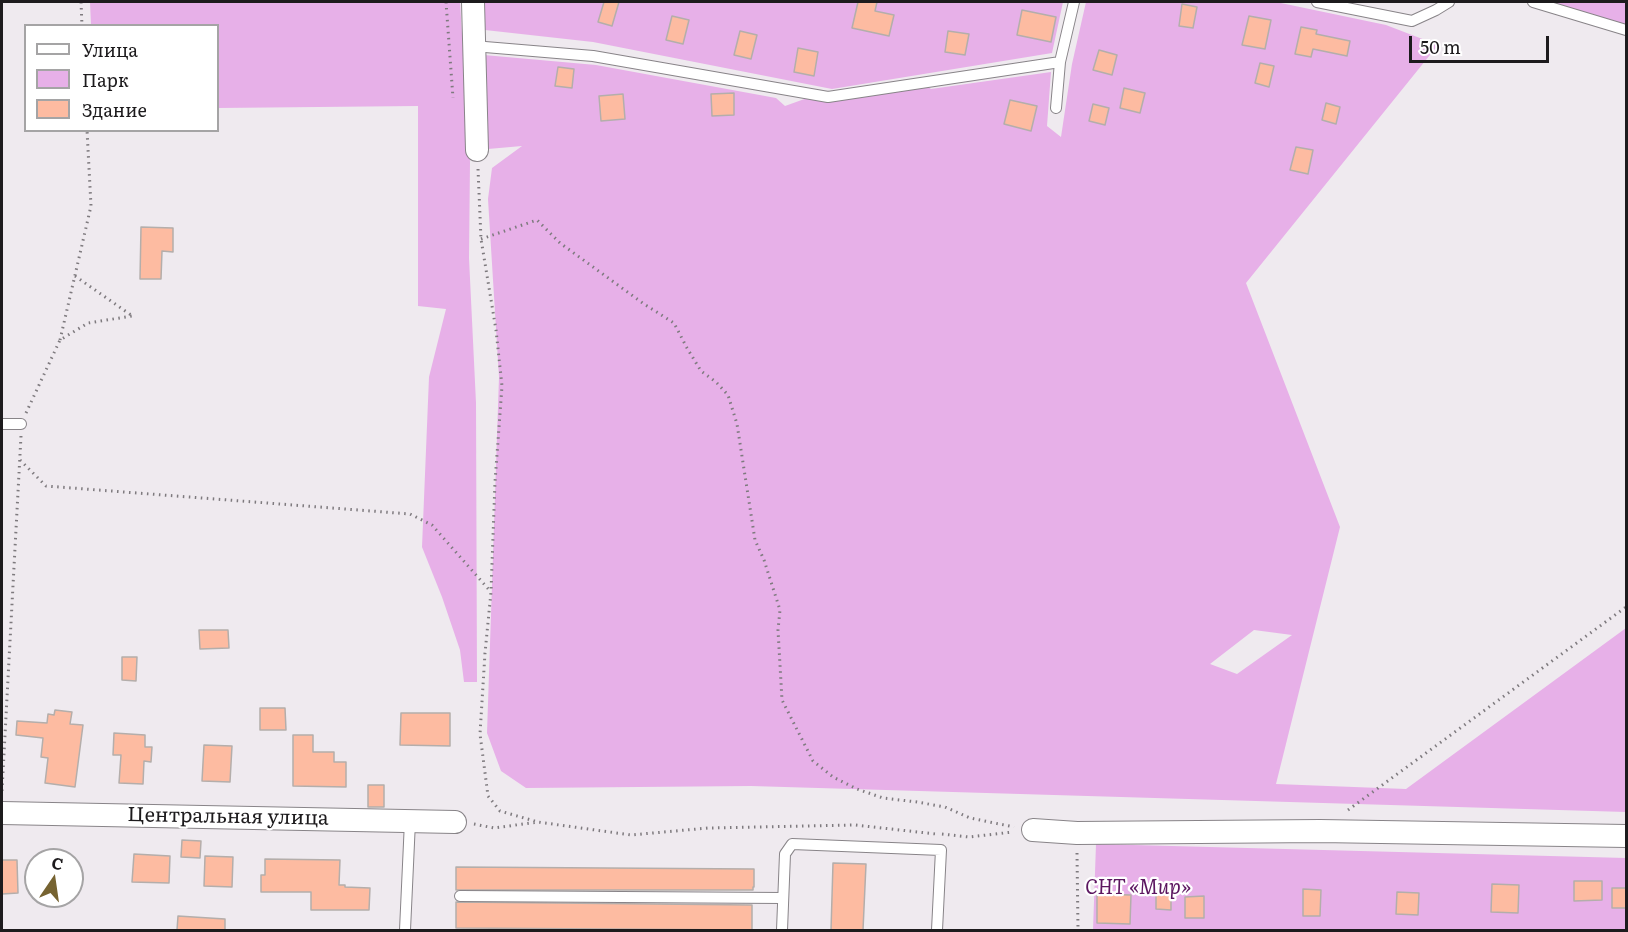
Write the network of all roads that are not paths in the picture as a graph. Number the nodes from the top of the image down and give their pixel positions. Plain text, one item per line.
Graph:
1 (473, 2) edge
2 (1074, 2) edge
3 (1317, 2) edge
4 (1449, 2) edge
5 (1533, 2) edge
6 (1626, 30) edge
7 (473, 46) junction
8 (1060, 62) junction
9 (1056, 108) dead end
10 (477, 150) road end
11 (2, 424) edge
12 (21, 424) road end
13 (2, 813) edge
14 (410, 821) junction
15 (455, 822) road end
16 (1033, 830) road end
17 (1626, 836) edge
18 (460, 896) dead end
19 (783, 898) junction
20 (405, 930) edge
21 (782, 930) edge
22 (937, 930) edge

1 - 7 street
2 - 8 lane
3 - 4 lane
5 - 6 lane
7 - 8 lane
7 - 10 street
8 - 9 lane
11 - 12 lane
13 - 14 street, Центральная улица
14 - 15 street, Центральная улица
14 - 20 lane
16 - 17 street
18 - 19 lane
19 - 21 lane
19 - 22 lane

